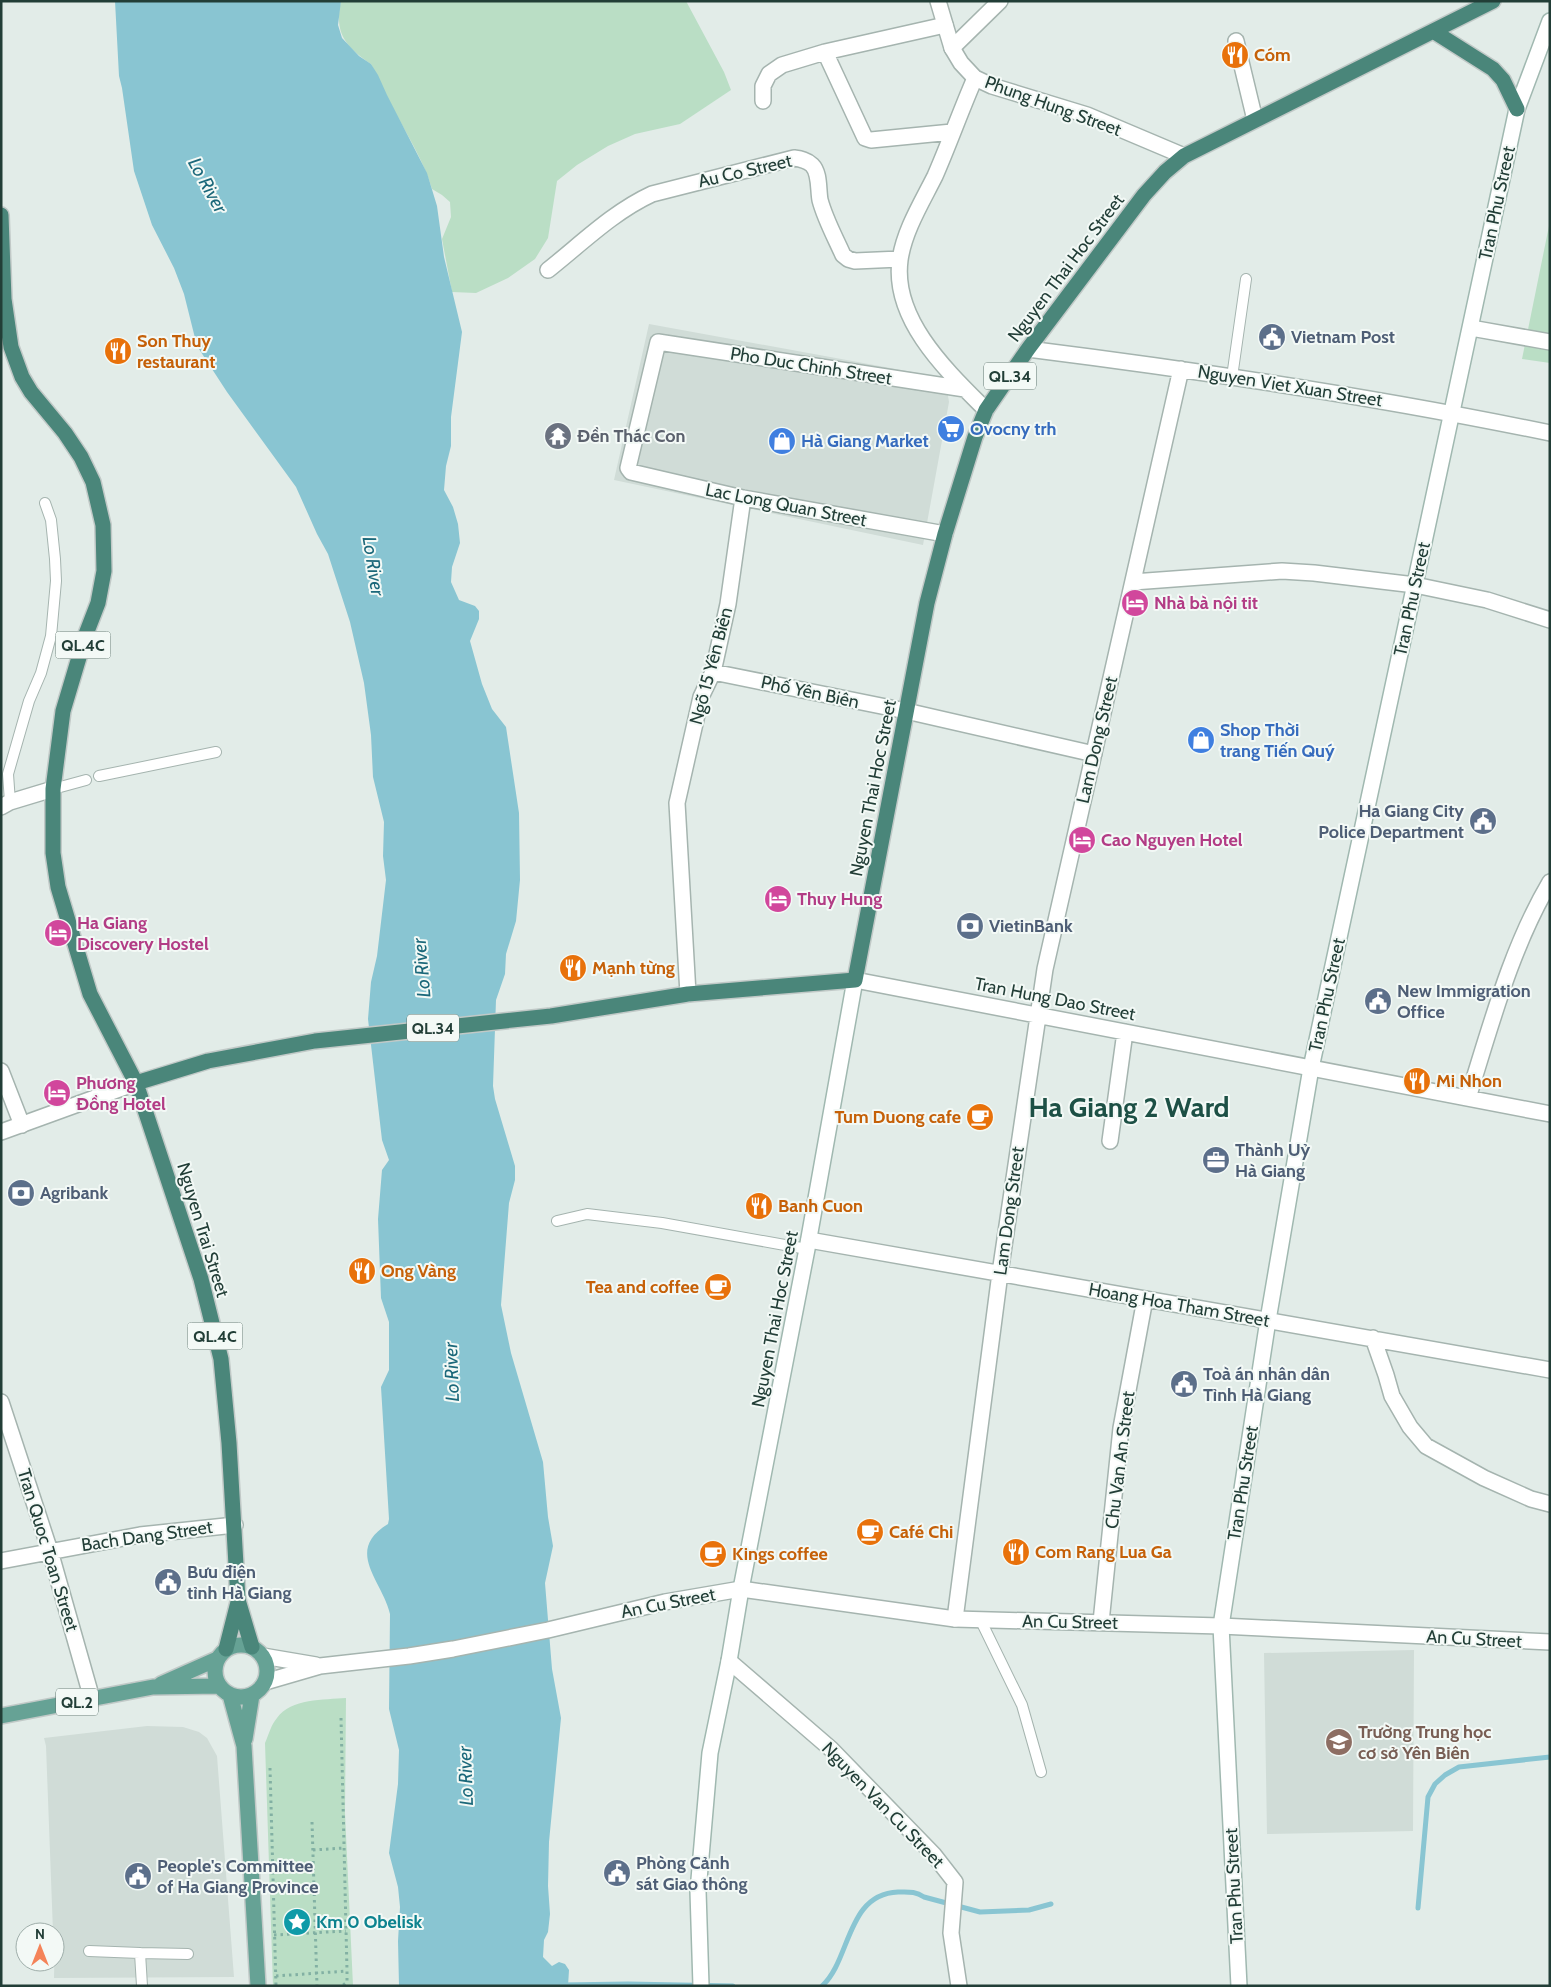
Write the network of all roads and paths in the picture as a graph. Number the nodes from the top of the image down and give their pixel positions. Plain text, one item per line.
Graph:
1 (938, 1) edge
2 (1000, 1) edge
3 (1493, 1) edge
4 (1550, 21) edge
5 (945, 25) junction
6 (1433, 31) junction
7 (1236, 42) dead end
8 (952, 48) junction
9 (825, 52) junction
10 (975, 78) junction
11 (763, 100) dead end
12 (1517, 109) junction
13 (1255, 120) junction
14 (952, 132) junction
15 (1184, 156) junction
16 (1, 215) edge
17 (900, 259) junction
18 (548, 270) dead end
19 (1246, 279) dead end
20 (1471, 328) junction
21 (1550, 342) edge
22 (1028, 349) junction
23 (1181, 368) junction
24 (1232, 377) junction
25 (965, 389) junction
26 (986, 410) junction
27 (1453, 413) junction
28 (1550, 434) edge
29 (628, 470) joint
30 (743, 498) junction
31 (46, 503) dead end
32 (945, 534) junction
33 (1133, 582) junction
34 (1415, 585) junction
35 (1550, 620) edge
36 (713, 672) junction
37 (906, 712) junction
38 (216, 752) dead end
39 (1094, 754) junction
40 (99, 776) dead end
41 (86, 780) dead end
42 (53, 789) junction
43 (4, 803) edge
44 (1550, 882) edge
45 (855, 980) junction
46 (688, 994) junction
47 (1038, 1015) junction
48 (1125, 1032) junction
49 (1312, 1068) junction
50 (1, 1071) edge
51 (136, 1083) junction
52 (1468, 1098) junction
53 (1550, 1114) edge
54 (22, 1125) junction
55 (1, 1132) edge
56 (1110, 1141) dead end
57 (558, 1221) dead end
58 (808, 1244) junction
59 (1000, 1273) junction
60 (1145, 1298) junction
61 (1268, 1320) junction
62 (1373, 1338) junction
63 (1550, 1370) edge
64 (1, 1402) edge
65 (1550, 1504) edge
66 (235, 1525) junction
67 (50, 1551) junction
68 (1, 1561) edge
69 (741, 1589) junction
70 (238, 1600) junction
71 (955, 1619) junction
72 (980, 1619) junction
73 (1101, 1622) junction
74 (1221, 1626) junction
75 (1550, 1642) edge
76 (258, 1651) junction
77 (221, 1654) junction
78 (729, 1661) junction
79 (320, 1666) junction
80 (265, 1682) junction
81 (153, 1687) junction
82 (224, 1690) junction
83 (252, 1695) junction
84 (92, 1699) junction
85 (1, 1716) edge
86 (342, 1718) dead end
87 (244, 1746) junction
88 (270, 1768) dead end
89 (1041, 1772) dead end
90 (312, 1822) dead end
91 (344, 1848) junction
92 (312, 1850) junction
93 (346, 1931) junction
94 (315, 1933) junction
95 (274, 1935) junction
96 (89, 1951) dead end
97 (140, 1953) junction
98 (188, 1954) dead end
99 (347, 1971) junction
100 (316, 1973) junction
101 (276, 1976) junction
102 (142, 1986) edge
103 (258, 1986) edge
104 (276, 1986) edge
105 (316, 1986) edge
106 (342, 1986) edge
107 (701, 1986) edge
108 (959, 1986) edge
109 (1239, 1986) edge

1 - 5 street, Phung Hung Street
2 - 8 street
3 - 6 highway, Nguyen Thai Hoc Street / QL.34
4 - 12 street, Tran Phu Street
5 - 8 street, Phung Hung Street
5 - 9 street
6 - 12 highway
6 - 13 highway, Nguyen Thai Hoc Street / QL.34
7 - 13 street
8 - 10 street, Phung Hung Street
9 - 11 street
9 - 14 street
10 - 14 street
10 - 15 street, Phung Hung Street
12 - 20 street, Tran Phu Street
13 - 15 highway, Nguyen Thai Hoc Street / QL.34
14 - 17 street
15 - 22 highway, Nguyen Thai Hoc Street / QL.34
16 - 42 highway, QL.4C
17 - 18 street, Au Co Street
17 - 25 street
19 - 24 lane
20 - 21 street
20 - 27 street, Tran Phu Street
22 - 23 street, Nguyen Viet Xuan Street
22 - 26 highway, Nguyen Thai Hoc Street / QL.34
23 - 24 street, Nguyen Viet Xuan Street
23 - 33 street, Lam Dong Street
24 - 27 street, Nguyen Viet Xuan Street
25 - 26 street
25 - 29 street, Pho Duc Chinh Street
26 - 32 highway, Nguyen Thai Hoc Street / QL.34
27 - 28 street, Nguyen Viet Xuan Street
27 - 34 street, Tran Phu Street
29 - 30 street, Lac Long Quan Street
30 - 32 street, Lac Long Quan Street
30 - 36 street, Ngõ 15 Yên Biên
31 - 43 lane
32 - 37 highway, Nguyen Thai Hoc Street / QL.34
33 - 34 street
33 - 39 street, Lam Dong Street
34 - 35 street
34 - 49 street, Tran Phu Street
36 - 37 street, Phố Yên Biên
36 - 46 street, Ngõ 15 Yên Biên
37 - 39 street, Phố Yên Biên
37 - 45 highway, Nguyen Thai Hoc Street / QL.34
38 - 40 lane
39 - 47 street, Lam Dong Street
41 - 42 lane
42 - 43 street
42 - 51 highway, QL.4C
44 - 52 street
45 - 46 highway, Tran Hung Dao Street / QL.34
45 - 47 street, Tran Hung Dao Street
45 - 58 street, Nguyen Thai Hoc Street
46 - 51 highway, Tran Hung Dao Street / QL.34
47 - 48 street, Tran Hung Dao Street
47 - 59 street, Lam Dong Street
48 - 49 street, Tran Hung Dao Street
48 - 56 street
49 - 52 street, Tran Hung Dao Street
49 - 61 street, Tran Phu Street
50 - 54 street
51 - 54 street
51 - 66 highway, Nguyen Trai Street / QL.4C
52 - 53 street, Tran Hung Dao Street
54 - 55 street
57 - 58 lane
58 - 59 street, Hoang Hoa Tham Street
58 - 69 street, Nguyen Thai Hoc Street
59 - 60 street, Hoang Hoa Tham Street
59 - 71 street, Lam Dong Street
60 - 61 street, Hoang Hoa Tham Street
60 - 73 street, Chu Van An Street
61 - 62 street, Hoang Hoa Tham Street
61 - 74 street, Tran Phu Street
62 - 63 street, Hoang Hoa Tham Street
62 - 65 street
64 - 67 street, Tran Quoc Toan Street
66 - 67 street, Bach Dang Street
66 - 70 highway, Nguyen Trai Street / QL.4C
67 - 68 street, Bach Dang Street
67 - 84 street, Tran Quoc Toan Street
69 - 71 street, An Cu Street
69 - 78 street, Nguyen Thai Hoc Street
69 - 79 street, An Cu Street
70 - 76 highway, Nguyen Trai Street / QL.4C
70 - 77 highway, Nguyen Trai Street / QL.4C
71 - 72 street, An Cu Street
72 - 73 street, An Cu Street
72 - 89 lane
73 - 74 street, An Cu Street
74 - 75 street, An Cu Street
74 - 109 street, Tran Phu Street
76 - 77 main road
76 - 79 street
76 - 80 main road
77 - 81 main road, QL.2
77 - 82 main road
78 - 107 street, Nguyen Thai Hoc Street
78 - 108 street, Nguyen Van Cu Street
79 - 80 street
80 - 83 main road
81 - 82 main road, QL.2
81 - 84 main road, QL.2
82 - 83 main road
82 - 87 main road
83 - 87 main road
84 - 85 main road, QL.2
86 - 91 path
87 - 103 main road
88 - 95 path
90 - 92 path
91 - 92 path
91 - 93 path
92 - 94 path
93 - 94 path
93 - 99 path
94 - 95 path
94 - 100 path
95 - 101 path
96 - 97 lane
97 - 98 lane
97 - 102 lane
99 - 100 path
99 - 106 path
100 - 101 path
100 - 105 path
101 - 104 path

